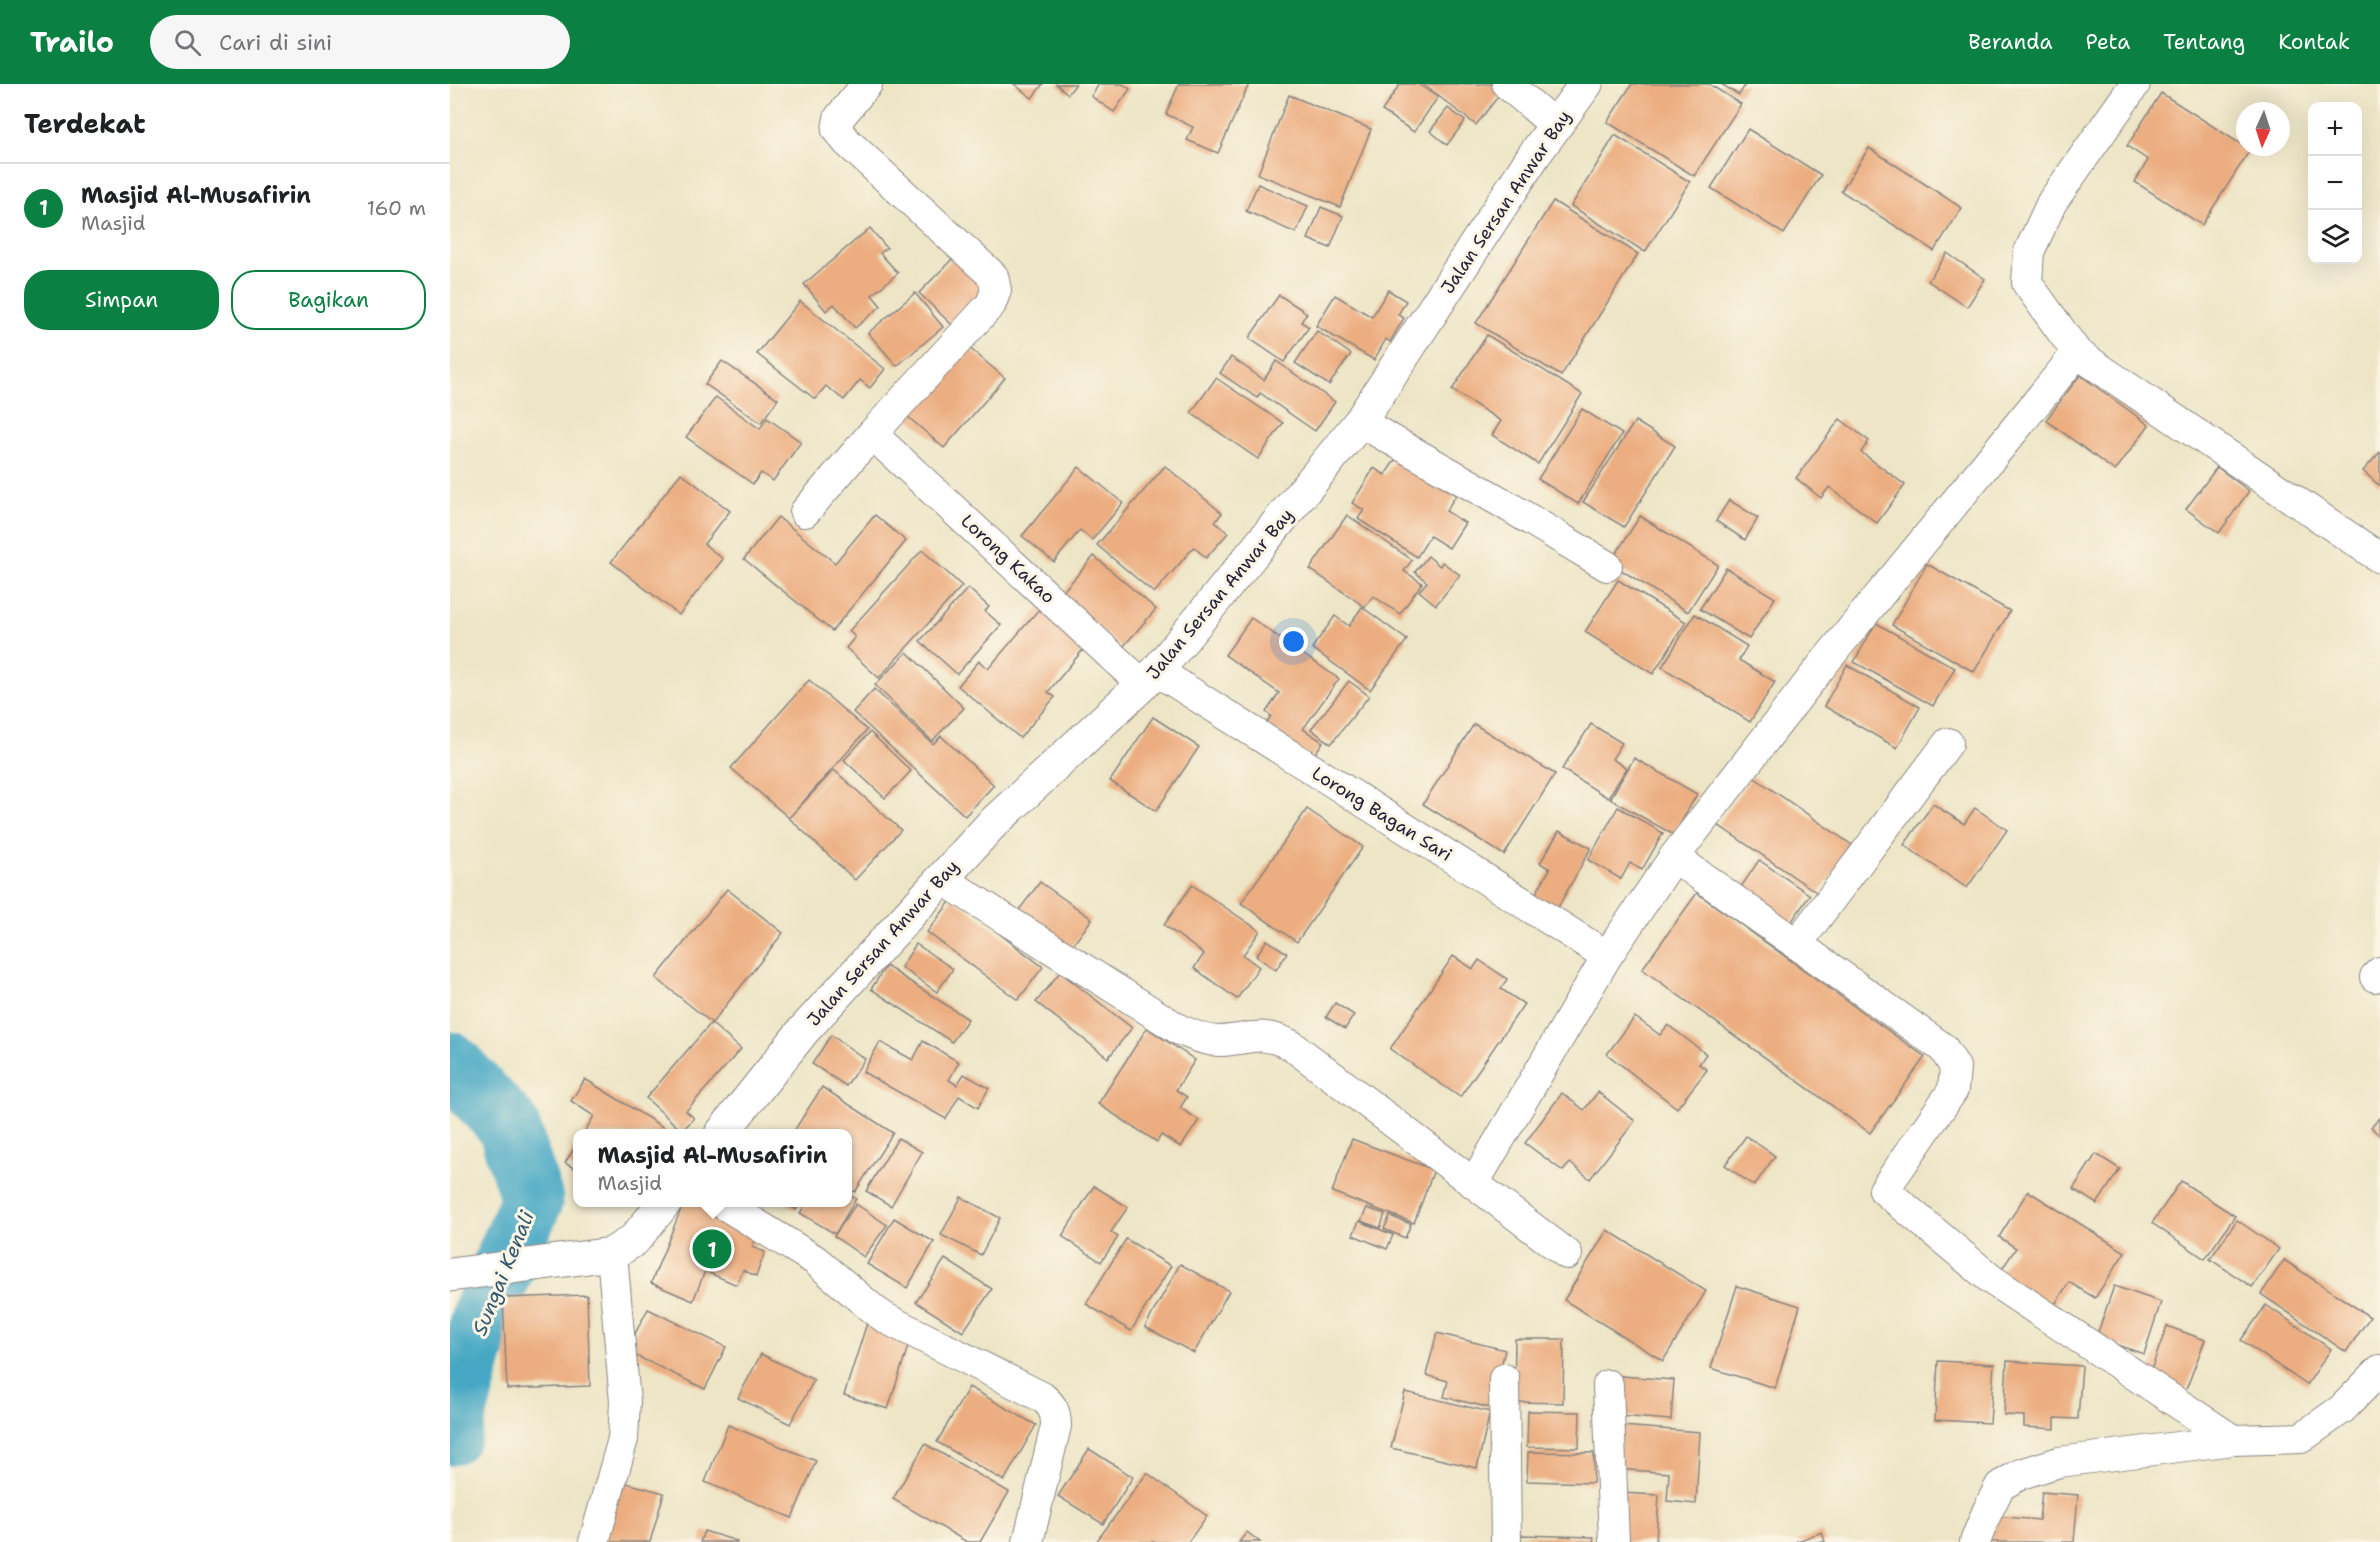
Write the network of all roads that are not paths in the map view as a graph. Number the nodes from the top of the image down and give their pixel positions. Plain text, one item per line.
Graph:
1 (867, 84) edge
2 (1507, 84) edge
3 (1586, 84) edge
4 (2134, 84) edge
5 (1556, 126) junction
6 (2077, 353) junction
7 (1360, 422) junction
8 (872, 434) junction
9 (805, 512) dead end
10 (2380, 558) edge
11 (1607, 567) dead end
12 (1150, 678) junction
13 (1948, 743) dead end
14 (1674, 857) junction
15 (942, 879) junction
16 (1797, 944) junction
17 (1607, 956) junction
18 (725, 1129) edge
19 (1474, 1183) junction
20 (662, 1207) edge
21 (727, 1207) edge
22 (1567, 1254) dead end
23 (603, 1255) junction
24 (454, 1274) edge
25 (2380, 1370) edge
26 (1504, 1379) dead end
27 (1608, 1385) dead end
28 (2233, 1440) junction
29 (594, 1542) edge
30 (1028, 1542) edge
31 (1506, 1542) edge
32 (1614, 1542) edge
33 (1976, 1542) edge

1 - 8 street
2 - 5 street
3 - 5 main road, Jalan Sersan Anwar Bay
4 - 6 street
5 - 7 main road, Jalan Sersan Anwar Bay
6 - 10 street
6 - 14 street
7 - 11 street
7 - 12 main road, Jalan Sersan Anwar Bay
8 - 9 street
8 - 12 street, Lorong Kakao
12 - 15 main road, Jalan Sersan Anwar Bay
12 - 17 street, Lorong Bagan Sari
13 - 16 street
14 - 16 street
14 - 17 street
15 - 18 main road, Jalan Sersan Anwar Bay
15 - 19 street
16 - 28 street
17 - 19 street
19 - 22 street
20 - 23 main road
21 - 30 street
23 - 24 main road
23 - 29 street
25 - 28 street
26 - 31 street
27 - 32 street
28 - 33 street

